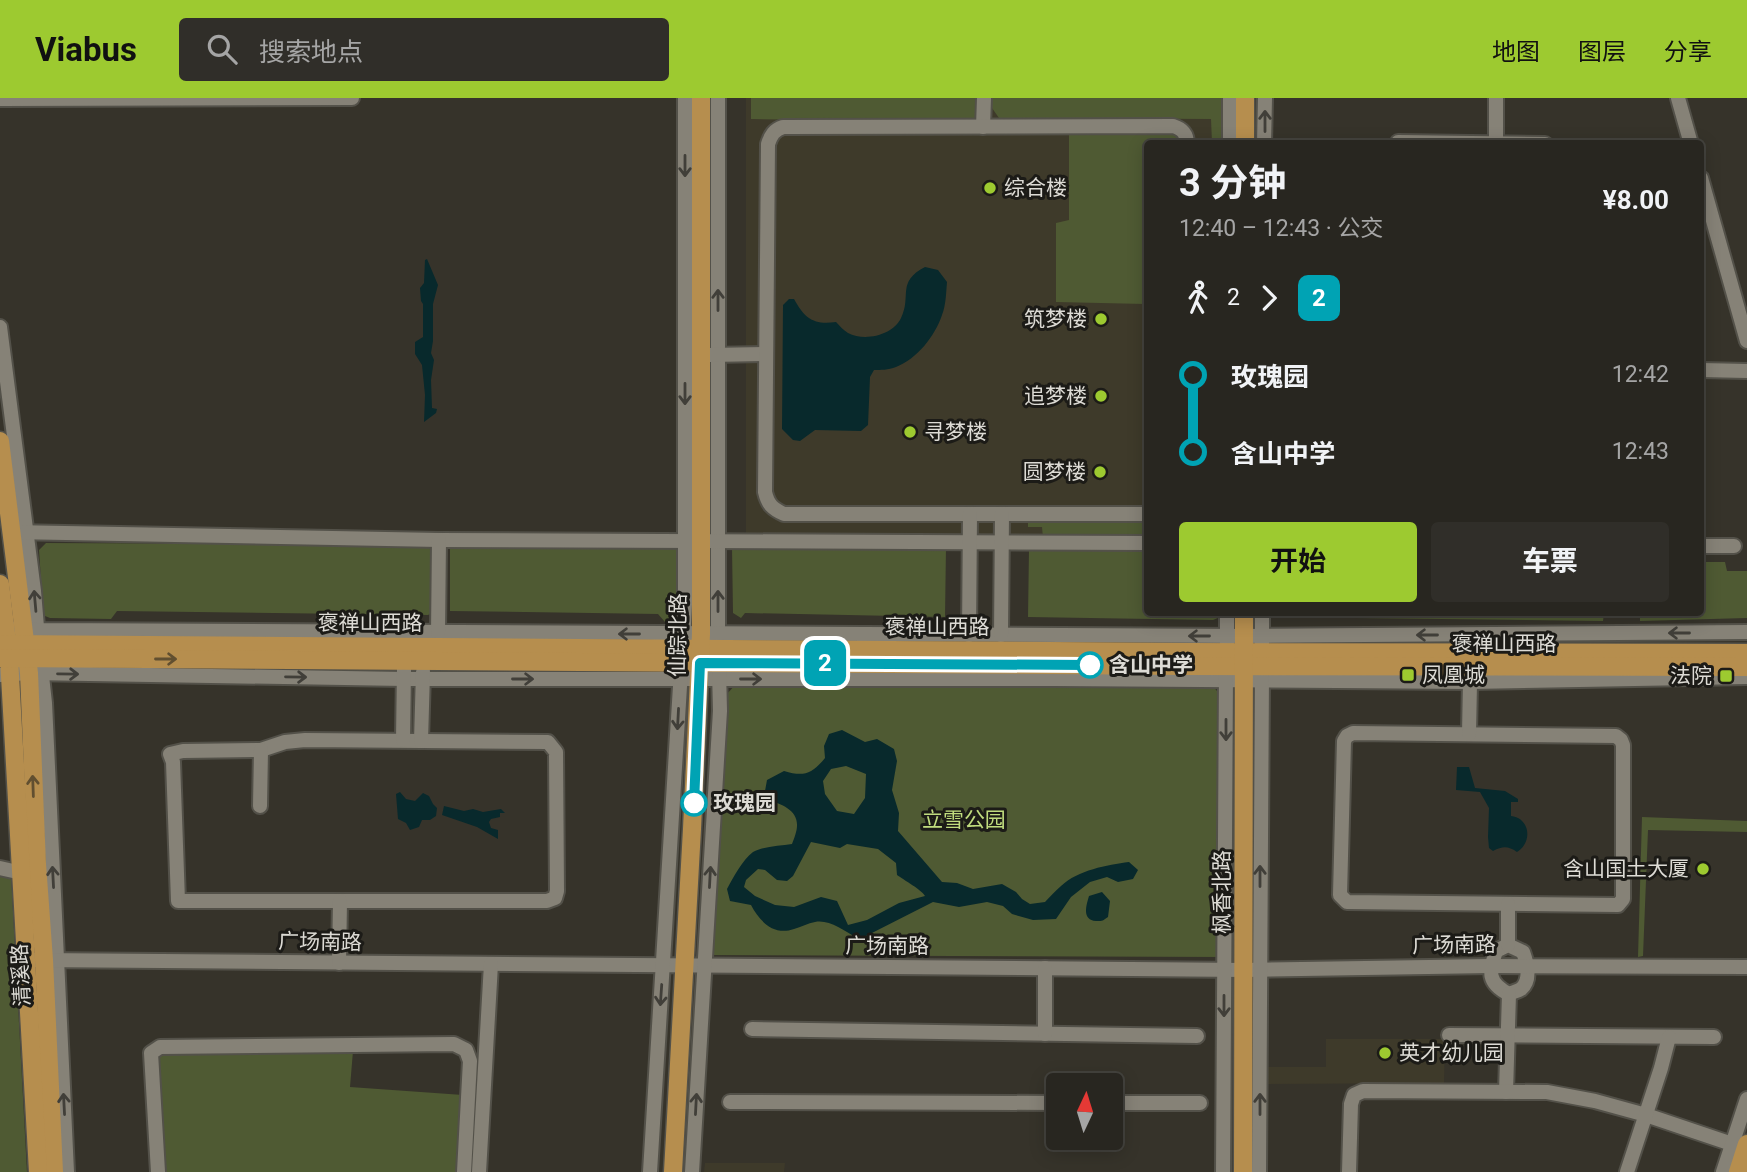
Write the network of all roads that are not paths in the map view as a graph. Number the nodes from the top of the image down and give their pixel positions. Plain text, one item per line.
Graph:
1 (163, 98) edge
2 (352, 98) edge
3 (685, 98) edge
4 (701, 98) edge
5 (718, 98) edge
6 (984, 98) edge
7 (1230, 98) edge
8 (1245, 98) edge
9 (1265, 98) edge
10 (1496, 98) edge
11 (1678, 98) edge
12 (0, 99) edge
13 (984, 127) junction
14 (1186, 140) edge
15 (1230, 140) edge
16 (1245, 140) edge
17 (1265, 140) edge
18 (1496, 140) edge
19 (1690, 140) edge
20 (1704, 189) edge
21 (0, 327) edge
22 (1747, 341) edge
23 (766, 354) junction
24 (702, 355) junction
25 (1704, 370) edge
26 (1747, 371) edge
27 (0, 441) edge
28 (970, 514) junction
29 (1002, 514) junction
30 (1144, 514) edge
31 (19, 532) junction
32 (439, 540) junction
33 (702, 541) junction
34 (970, 542) junction
35 (1002, 542) junction
36 (1144, 543) edge
37 (1704, 546) edge
38 (1734, 546) dead end
39 (0, 584) edge
40 (1228, 616) edge
41 (1244, 616) edge
42 (1260, 616) edge
43 (1747, 632) edge
44 (438, 633) junction
45 (969, 635) junction
46 (1001, 635) junction
47 (4, 651) edge
48 (33, 651) junction
49 (1747, 653) edge
50 (700, 656) junction
51 (1244, 659) junction
52 (1747, 667) edge
53 (404, 669) junction
54 (423, 670) junction
55 (1747, 677) edge
56 (1470, 682) junction
57 (1469, 734) junction
58 (403, 740) junction
59 (421, 741) junction
60 (261, 750) junction
61 (260, 806) dead end
62 (0, 868) edge
63 (22, 873) junction
64 (340, 901) junction
65 (1508, 904) junction
66 (1508, 945) junction
67 (43, 960) junction
68 (339, 963) junction
69 (491, 964) junction
70 (663, 965) junction
71 (684, 965) junction
72 (704, 966) junction
73 (1491, 966) junction
74 (1527, 966) junction
75 (1747, 967) edge
76 (1045, 968) junction
77 (1252, 969) junction
78 (1224, 970) junction
79 (1509, 994) junction
80 (752, 1029) dead end
81 (1045, 1034) junction
82 (1449, 1035) dead end
83 (1508, 1035) junction
84 (1198, 1036) dead end
85 (1669, 1037) junction
86 (1714, 1037) dead end
87 (1506, 1092) junction
88 (1747, 1099) edge
89 (730, 1102) dead end
90 (1046, 1103) edge
91 (1124, 1103) edge
92 (1199, 1103) dead end
93 (1646, 1115) junction
94 (1740, 1144) edge
95 (38, 1172) edge
96 (54, 1172) edge
97 (67, 1172) edge
98 (158, 1172) edge
99 (464, 1172) edge
100 (480, 1172) edge
101 (650, 1172) edge
102 (673, 1172) edge
103 (692, 1172) edge
104 (1223, 1172) edge
105 (1244, 1172) edge
106 (1259, 1172) edge
107 (1349, 1172) edge
108 (1627, 1172) edge
109 (1723, 1172) edge
110 (1738, 1172) edge

1 - 2 street
1 - 12 street
3 -> 50 street
4 - 24 main road, 仙踪北路
50 -> 5 street
6 - 13 street
7 - 15 street
8 - 16 main road
17 -> 9 street
10 - 18 street
11 - 19 street
13 - 14 street
13 - 23 street
20 - 22 street
21 - 31 street
23 - 24 street
23 - 28 street
24 - 33 main road, 仙踪北路
25 - 26 street
27 - 31 main road, 清溪路
28 - 29 street
28 - 34 street
29 - 30 street
29 - 35 street
31 - 32 street
48 -> 31 main road, 清溪路
32 - 33 street
32 - 44 street
33 - 34 street
33 - 50 main road, 仙踪北路
34 - 35 street
34 - 45 street
35 - 36 street
35 - 46 street
37 - 38 street
39 - 47 main road, 清溪路
40 - 51 street
41 - 51 main road, 枫香北路
42 - 51 street
43 -> 51 street
44 - 48 street
50 -> 44 street
45 - 46 street
45 - 50 street
51 -> 46 street
47 - 48 main road, 褒禅山西路
47 - 48 street
47 - 63 main road, 清溪路
48 - 50 main road, 褒禅山西路
48 -> 53 main road, 褒禅山西路
67 -> 48 main road, 清溪路
49 - 51 main road, 褒禅山西路
50 - 51 main road, 褒禅山西路
50 -> 51 street
54 -> 50 main road, 褒禅山西路
50 -> 70 street
50 - 71 main road, 仙踪北路
72 -> 50 street
51 - 52 main road, 褒禅山西路
51 - 56 street
51 - 77 main road, 枫香北路
51 -> 78 street
53 - 54 main road, 褒禅山西路
53 - 58 street
54 - 59 street
55 - 56 street
56 - 57 street
57 - 65 street
57 - 65 street
58 - 59 street
58 - 60 street
59 - 64 street
60 - 61 street
60 - 64 street
62 - 63 street
63 - 67 main road, 清溪路
64 - 68 street
65 - 66 street
66 - 73 street
66 - 74 street
67 - 68 street, 广场南路
67 - 95 main road, 清溪路
67 - 96 main road, 清溪路
97 -> 67 street
68 - 69 street, 广场南路
69 - 70 street, 广场南路
69 - 100 street
70 - 71 street, 广场南路
70 -> 101 street
71 - 72 street, 广场南路
71 - 102 main road, 仙踪北路
72 - 76 street, 广场南路
103 -> 72 street
73 - 74 street, 广场南路
73 - 77 street, 广场南路
73 - 79 street
74 - 75 street, 广场南路
74 - 79 street
76 - 78 street, 广场南路
76 - 81 street
77 - 78 street, 广场南路
77 - 105 main road, 枫香北路
106 -> 77 street
78 -> 104 street
79 - 83 street
80 - 81 street
81 - 84 street
82 - 83 street
83 - 85 street
83 - 87 street
85 - 86 street
85 - 93 street
87 - 93 street
87 - 107 street
88 - 94 street
89 - 90 street
91 - 92 street
93 - 94 street
93 - 108 street
94 - 109 street
94 - 110 main road
98 - 99 street

